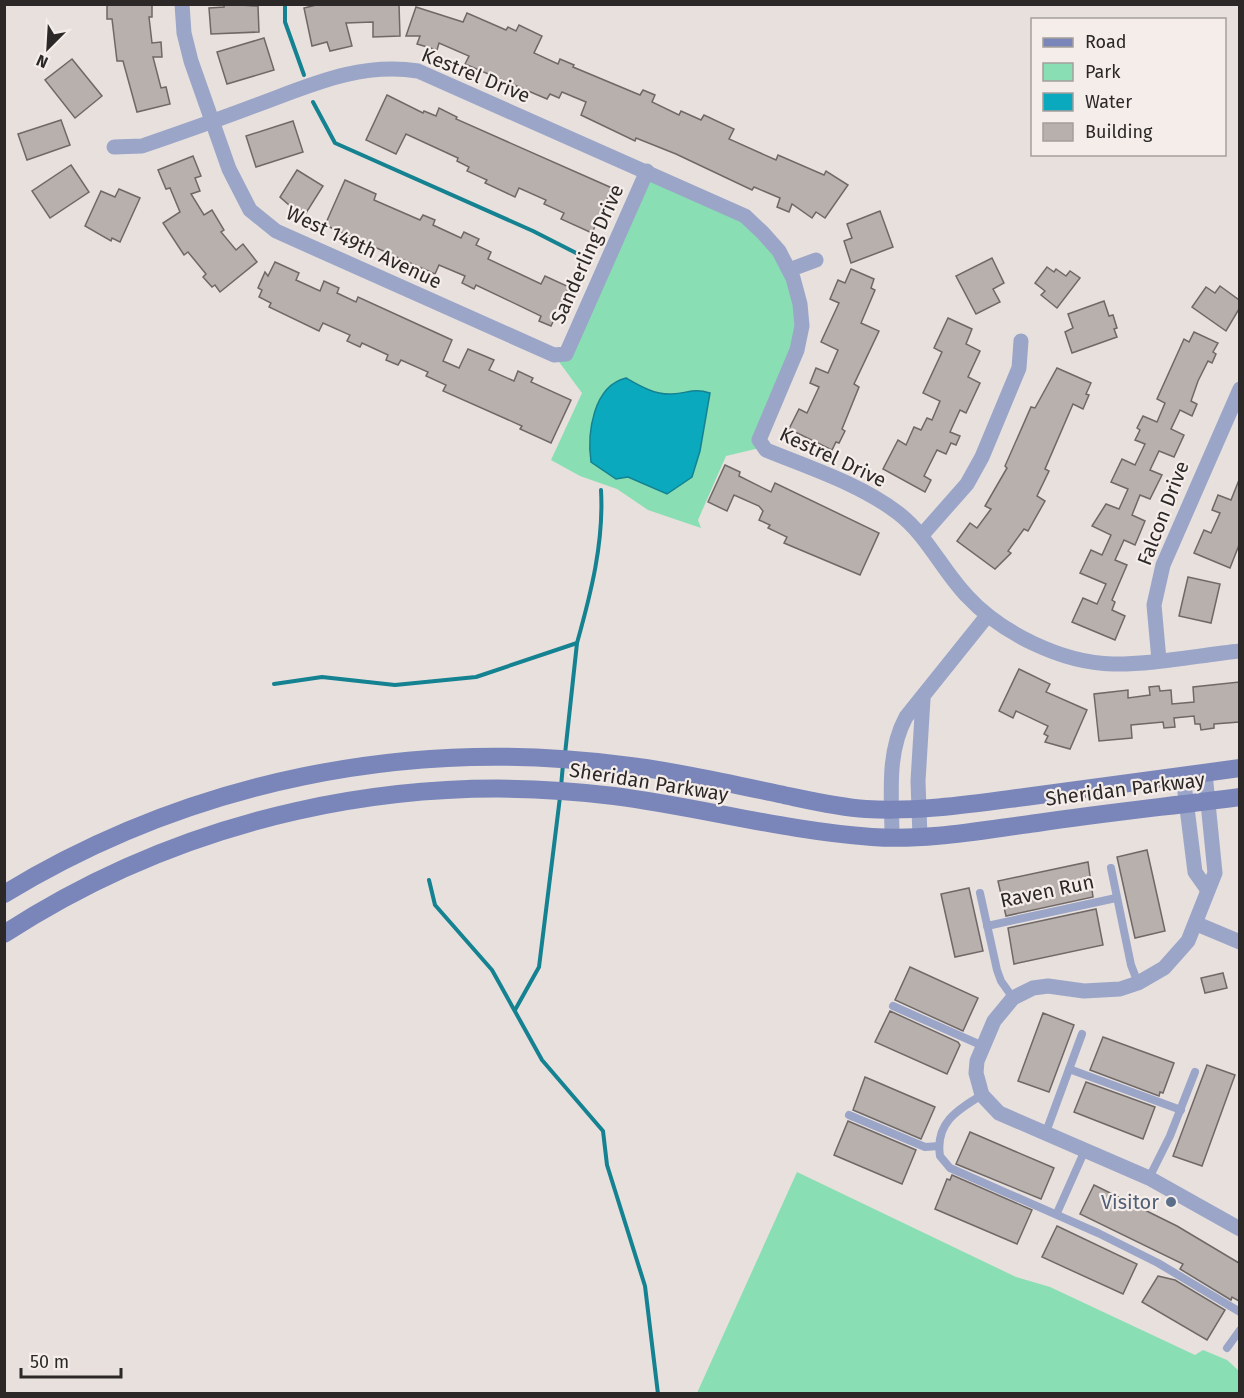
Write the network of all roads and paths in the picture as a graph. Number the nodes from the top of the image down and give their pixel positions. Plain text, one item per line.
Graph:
1 (182, 4) edge
2 (211, 122) junction
3 (114, 147) dead end
4 (647, 171) junction
5 (816, 260) dead end
6 (789, 270) junction
7 (1021, 341) dead end
8 (566, 354) joint
9 (1239, 389) edge
10 (922, 535) junction
11 (987, 616) junction
12 (1239, 651) edge
13 (1159, 660) junction
14 (923, 699) junction
15 (1239, 768) edge
16 (1205, 773) junction
17 (1183, 776) junction
18 (1239, 797) edge
19 (1209, 801) junction
20 (1187, 804) junction
21 (892, 809) junction
22 (918, 809) junction
23 (892, 837) junction
24 (920, 837) junction
25 (1111, 868) dead end
26 (1207, 889) junction
27 (980, 893) dead end
28 (4, 894) edge
29 (1116, 898) junction
30 (1197, 924) junction
31 (987, 926) junction
32 (4, 934) edge
33 (1239, 942) edge
34 (1138, 983) junction
35 (1013, 998) junction
36 (893, 1006) dead end
37 (1082, 1034) dead end
38 (983, 1046) junction
39 (1069, 1069) junction
40 (1195, 1072) dead end
41 (982, 1095) junction
42 (1180, 1110) junction
43 (849, 1116) dead end
44 (1046, 1132) junction
45 (939, 1146) junction
46 (1085, 1149) junction
47 (1149, 1178) junction
48 (1056, 1213) junction
49 (1239, 1229) edge
50 (1239, 1312) edge
51 (1239, 1330) edge
52 (1227, 1348) dead end

1 - 2 street, West 149th Avenue
2 - 3 street, Kestrel Drive
2 - 4 street, Kestrel Drive
2 - 8 street, West 149th Avenue
4 - 6 street, Kestrel Drive
4 - 8 street, Sanderling Drive
5 - 6 street
6 - 10 street, Kestrel Drive
7 - 10 street
9 - 13 street, Falcon Drive
10 - 11 street, Kestrel Drive
11 - 13 street, Kestrel Drive
11 - 14 street
12 - 13 street, Kestrel Drive
14 - 21 street
14 - 22 street
15 - 16 main road, Sheridan Parkway
16 - 17 main road, Sheridan Parkway
16 - 19 street
17 - 20 street
17 - 22 main road, Sheridan Parkway
18 - 19 main road, Sheridan Parkway
19 - 20 main road, Sheridan Parkway
19 - 26 street
20 - 24 main road, Sheridan Parkway
20 - 26 street
21 - 22 main road, Sheridan Parkway
21 - 23 street
21 - 28 main road, Sheridan Parkway
22 - 24 street
23 - 24 main road, Sheridan Parkway
23 - 32 main road, Sheridan Parkway
25 - 29 lane, Raven Run
26 - 30 street
27 - 31 lane, Raven Run
29 - 31 lane, Raven Run
29 - 34 lane, Raven Run
30 - 33 street
30 - 34 street
31 - 35 lane, Raven Run
34 - 35 street
35 - 38 street
36 - 38 lane
37 - 39 lane
38 - 41 street
39 - 42 lane
39 - 44 lane
40 - 42 lane
41 - 44 street
41 - 45 lane
42 - 47 lane
43 - 45 lane
44 - 46 street
45 - 48 lane
46 - 47 street
46 - 48 lane
47 - 49 street
48 - 50 lane
51 - 52 lane

